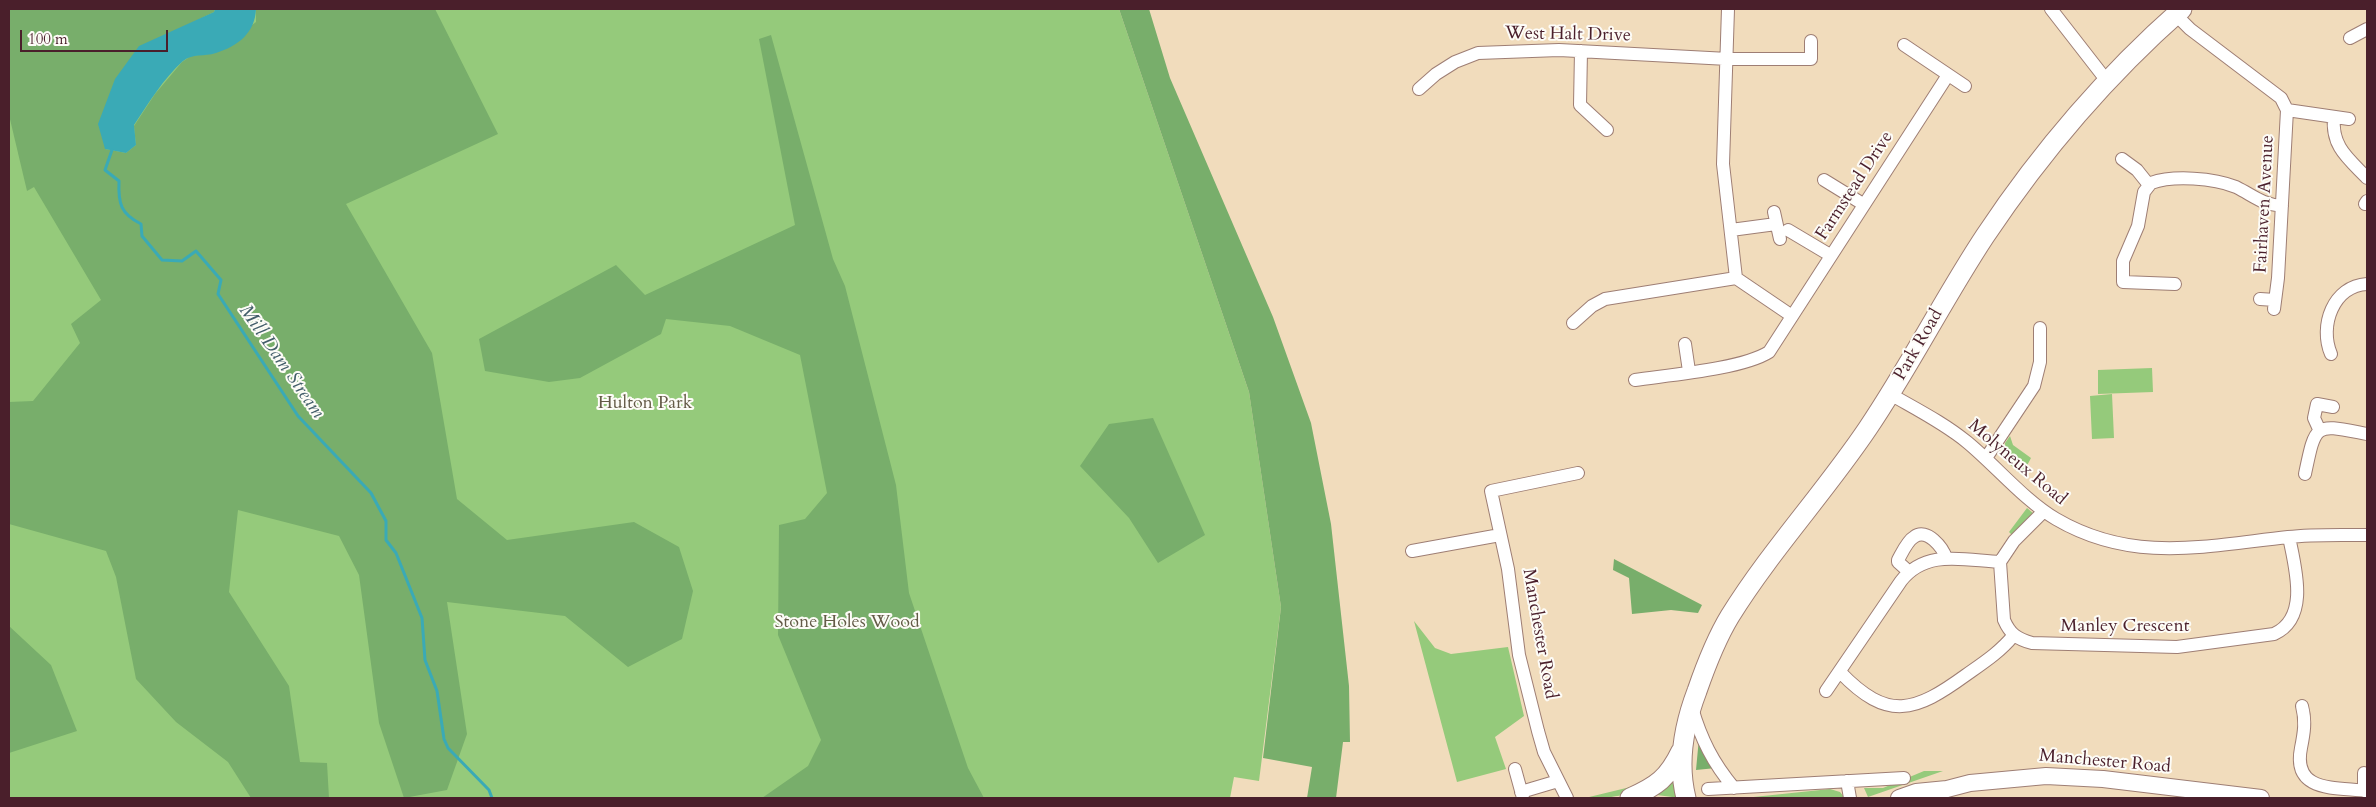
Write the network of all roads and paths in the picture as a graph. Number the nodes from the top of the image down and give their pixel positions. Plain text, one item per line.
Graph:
1 (1728, 9) edge
2 (2051, 9) edge
3 (2179, 12) edge
4 (2367, 29) edge
5 (2350, 38) dead end
6 (1811, 42) dead end
7 (1904, 46) dead end
8 (1581, 51) junction
9 (1728, 58) junction
10 (1948, 75) junction
11 (2107, 81) junction
12 (1965, 86) dead end
13 (1419, 89) dead end
14 (2288, 110) junction
15 (2334, 118) junction
16 (2349, 119) dead end
17 (1607, 130) dead end
18 (2122, 160) dead end
19 (2367, 178) edge
20 (1830, 179) dead end
21 (2149, 184) junction
22 (1863, 204) junction
23 (2282, 206) junction
24 (1731, 230) junction
25 (1830, 255) junction
26 (1736, 278) junction
27 (2175, 284) dead end
28 (2367, 284) edge
29 (2260, 300) dead end
30 (1792, 316) junction
31 (1573, 323) dead end
32 (2040, 328) dead end
33 (1685, 344) dead end
34 (2331, 354) dead end
35 (1689, 371) junction
36 (1635, 380) dead end
37 (1890, 394) junction
38 (2332, 407) dead end
39 (2319, 429) junction
40 (2367, 434) edge
41 (1986, 458) junction
42 (1578, 473) dead end
43 (2306, 474) dead end
44 (2044, 511) junction
45 (1500, 535) junction
46 (2367, 535) edge
47 (2289, 537) junction
48 (1412, 551) dead end
49 (1946, 558) junction
50 (2000, 562) junction
51 (1908, 571) junction
52 (2013, 636) junction
53 (1840, 672) junction
54 (1826, 691) dead end
55 (1692, 706) junction
56 (2302, 706) dead end
57 (1681, 752) junction
58 (1515, 769) dead end
59 (2364, 773) dead end
60 (1904, 778) dead end
61 (1558, 780) junction
62 (1847, 781) junction
63 (1734, 788) junction
64 (1708, 789) dead end
65 (1947, 789) junction
66 (2366, 791) edge
67 (1522, 795) edge
68 (1567, 798) edge
69 (1630, 798) edge
70 (1686, 798) edge
71 (1850, 798) edge
72 (1899, 798) edge
73 (1931, 798) edge
74 (2261, 798) edge

1 - 9 street
2 - 11 street
3 - 11 highway, Park Road
3 - 14 street
4 - 5 street
6 - 9 street, West Halt Drive
7 - 10 street
8 - 9 street, West Halt Drive
8 - 13 street, West Halt Drive
8 - 17 street
9 - 24 street
10 - 12 street
10 - 22 street, Farmstead Drive
11 - 37 highway, Park Road
14 - 15 street
14 - 23 street, Fairhaven Avenue
15 - 16 street
15 - 19 street
18 - 21 street
20 - 22 street
21 - 23 street
21 - 27 street
22 - 25 street, Farmstead Drive
23 - 29 street, Fairhaven Avenue
24 - 25 street
24 - 26 street
25 - 30 street, Farmstead Drive
26 - 30 street
26 - 31 street
28 - 34 street
30 - 35 street, Farmstead Drive
32 - 41 street
33 - 35 street
35 - 36 street, Farmstead Drive
37 - 41 street, Molyneux Road
37 - 55 highway, Park Road
38 - 39 street
39 - 40 street
39 - 43 street
41 - 44 street, Molyneux Road
42 - 45 street, Manchester Road
44 - 47 street, Molyneux Road
44 - 50 street
45 - 48 street
45 - 61 street, Manchester Road
46 - 47 street, Molyneux Road
47 - 52 street, Manley Crescent
49 - 50 street
49 - 51 street
49 - 51 street
50 - 52 street
51 - 53 street
52 - 53 street
53 - 54 street
55 - 57 highway, Park Road
55 - 63 street
56 - 66 street
57 - 69 highway, Park Road
57 - 70 highway, Park Road
58 - 67 street
59 - 66 street
60 - 62 street
61 - 67 street
61 - 68 street, Manchester Road
62 - 63 street
62 - 71 street
63 - 64 street
65 - 72 main road, Manchester Road
65 - 73 main road, Manchester Road
65 - 74 main road, Manchester Road

